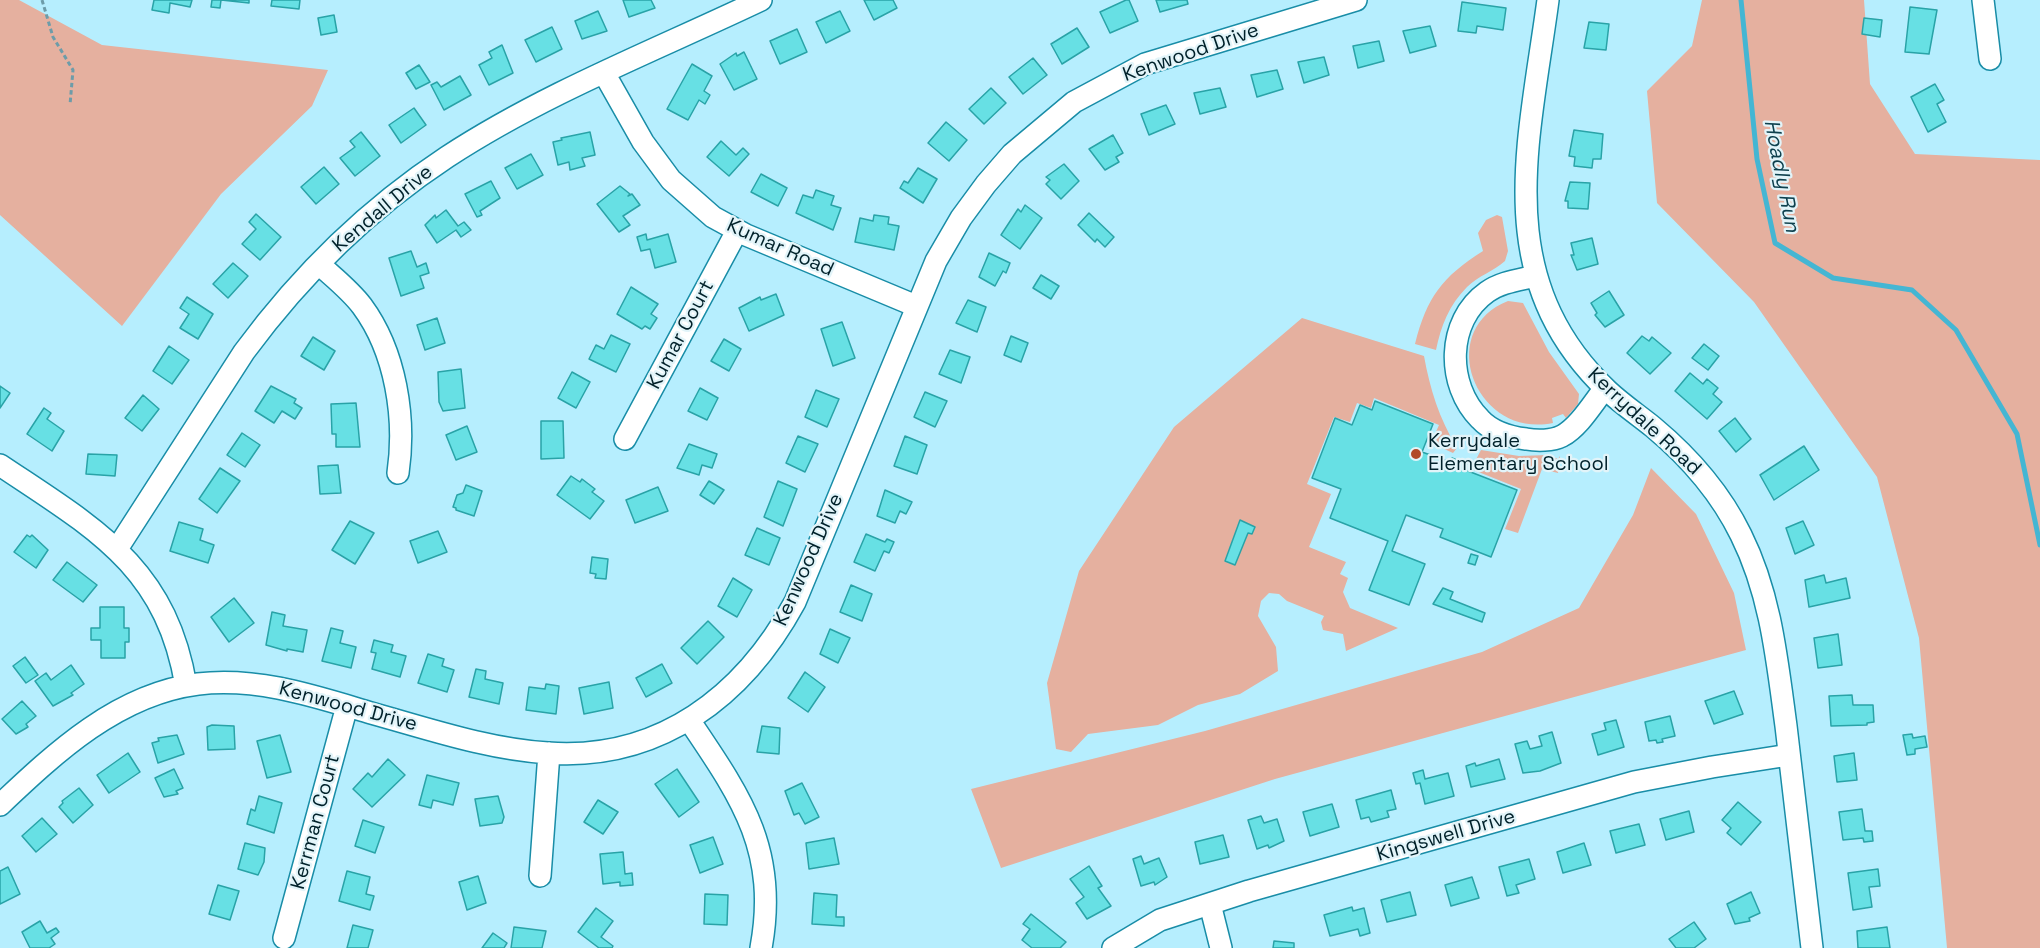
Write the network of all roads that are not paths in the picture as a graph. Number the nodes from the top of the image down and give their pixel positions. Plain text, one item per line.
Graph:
1 (761, 0) edge
2 (1356, 0) edge
3 (1548, 0) edge
4 (1983, 0) edge
5 (1990, 59) dead end
6 (604, 73) junction
7 (737, 231) junction
8 (319, 264) junction
9 (1535, 276) junction
10 (916, 306) junction
11 (1605, 388) junction
12 (625, 439) dead end
13 (0, 465) edge
14 (398, 473) dead end
15 (117, 549) junction
16 (186, 686) junction
17 (347, 706) junction
18 (689, 720) junction
19 (549, 753) junction
20 (1789, 756) junction
21 (0, 805) edge
22 (540, 876) dead end
23 (1210, 904) junction
24 (284, 938) dead end
25 (761, 948) edge
26 (1113, 948) edge
27 (1221, 948) edge
28 (1812, 948) edge

1 - 6 street, Kendall Drive
2 - 10 street, Kenwood Drive
3 - 9 street, Kerrydale Road
4 - 5 street
6 - 7 street, Kumar Road
6 - 8 street, Kendall Drive
7 - 10 street, Kumar Road
7 - 12 street, Kumar Court
8 - 14 street
8 - 15 street, Kendall Drive
9 - 11 street, Kerrydale Road
9 - 11 street
10 - 18 street, Kenwood Drive
11 - 20 street, Kerrydale Road
13 - 15 street
15 - 16 street
16 - 17 street, Kenwood Drive
16 - 21 street, Kenwood Drive
17 - 19 street, Kenwood Drive
17 - 24 street, Kerrman Court
18 - 19 street, Kenwood Drive
18 - 25 street
19 - 22 street
20 - 23 street, Kingswell Drive
20 - 28 street, Kerrydale Road
23 - 26 street, Kingswell Drive
23 - 27 street

